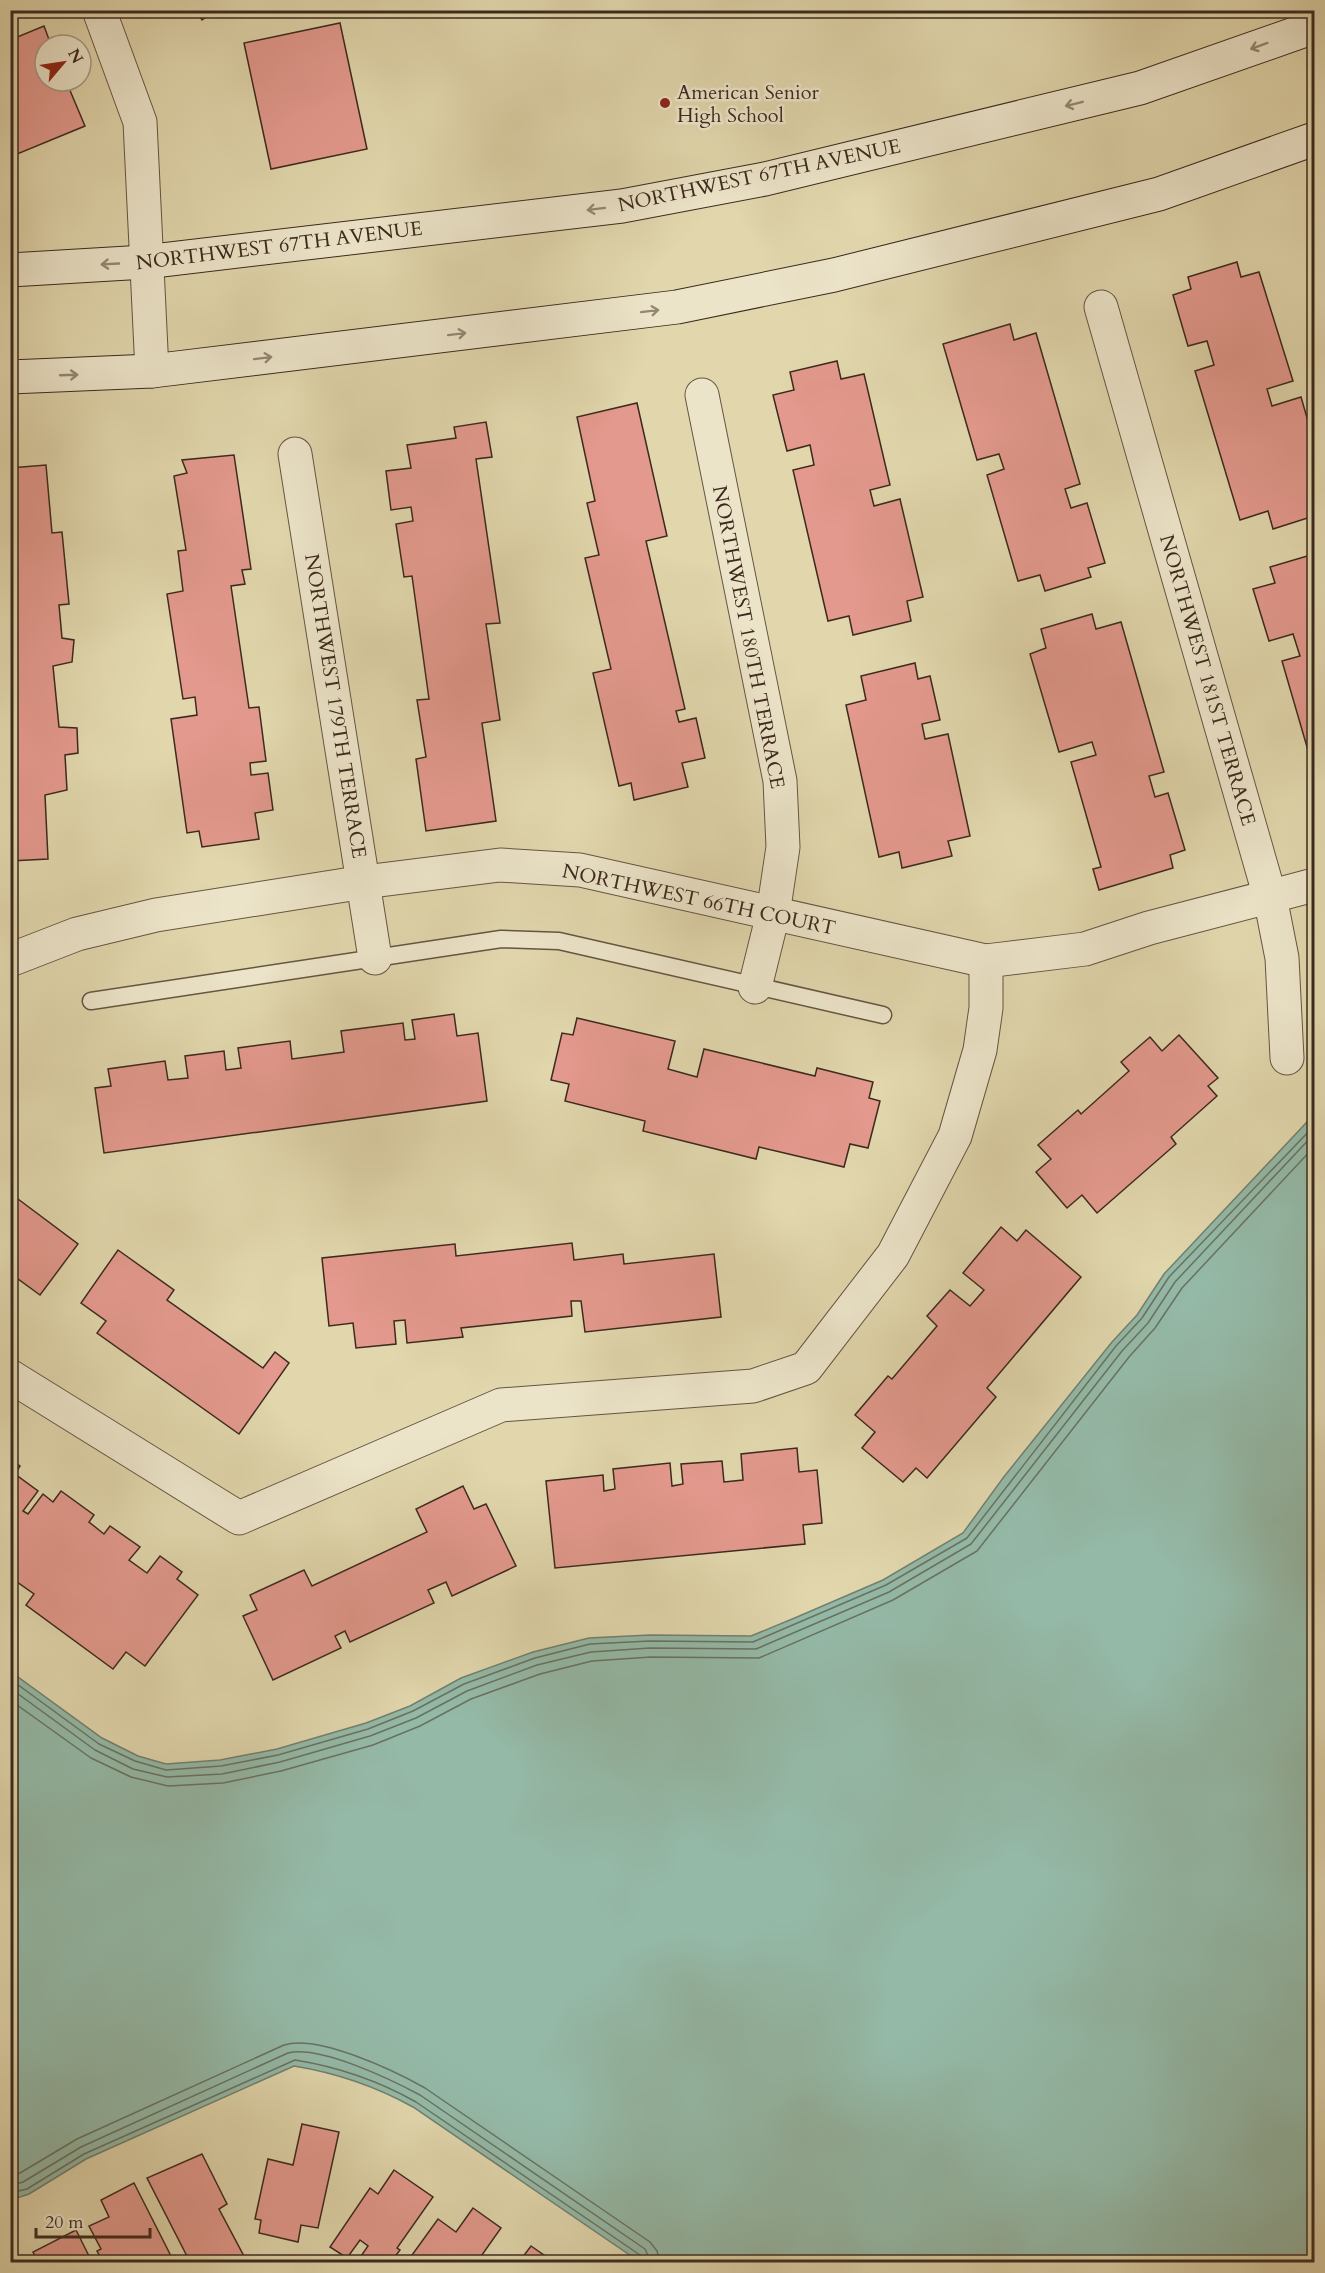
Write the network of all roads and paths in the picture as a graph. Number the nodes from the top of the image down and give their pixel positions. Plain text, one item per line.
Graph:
1 (99, 10) edge
2 (1314, 27) edge
3 (1314, 139) edge
4 (145, 262) junction
5 (10, 270) edge
6 (1101, 307) dead end
7 (152, 371) junction
8 (10, 377) edge
9 (702, 395) dead end
10 (295, 454) dead end
11 (364, 882) junction
12 (1314, 885) edge
13 (1270, 897) junction
14 (773, 914) junction
15 (375, 958) junction
16 (10, 960) edge
17 (986, 961) junction
18 (755, 987) junction
19 (91, 1001) dead end
20 (883, 1015) dead end
21 (1287, 1058) dead end
22 (10, 1376) edge

1 - 4 street
2 -> 4 street, NORTHWEST 67TH AVENUE
7 -> 3 street
4 -> 5 street, NORTHWEST 67TH AVENUE
4 - 7 street
6 - 13 street, NORTHWEST 181ST TERRACE
8 -> 7 street
9 - 14 street, NORTHWEST 180TH TERRACE
10 - 11 street, NORTHWEST 179TH TERRACE
11 - 14 street, NORTHWEST 66TH COURT
11 - 15 street, NORTHWEST 179TH TERRACE
11 - 16 street, NORTHWEST 66TH COURT
12 - 13 street, NORTHWEST 66TH COURT
13 - 17 street, NORTHWEST 66TH COURT
13 - 21 street, NORTHWEST 181ST TERRACE
14 - 17 street, NORTHWEST 66TH COURT
14 - 18 street, NORTHWEST 180TH TERRACE
15 - 18 lane
15 - 19 lane
17 - 22 street
18 - 20 lane

